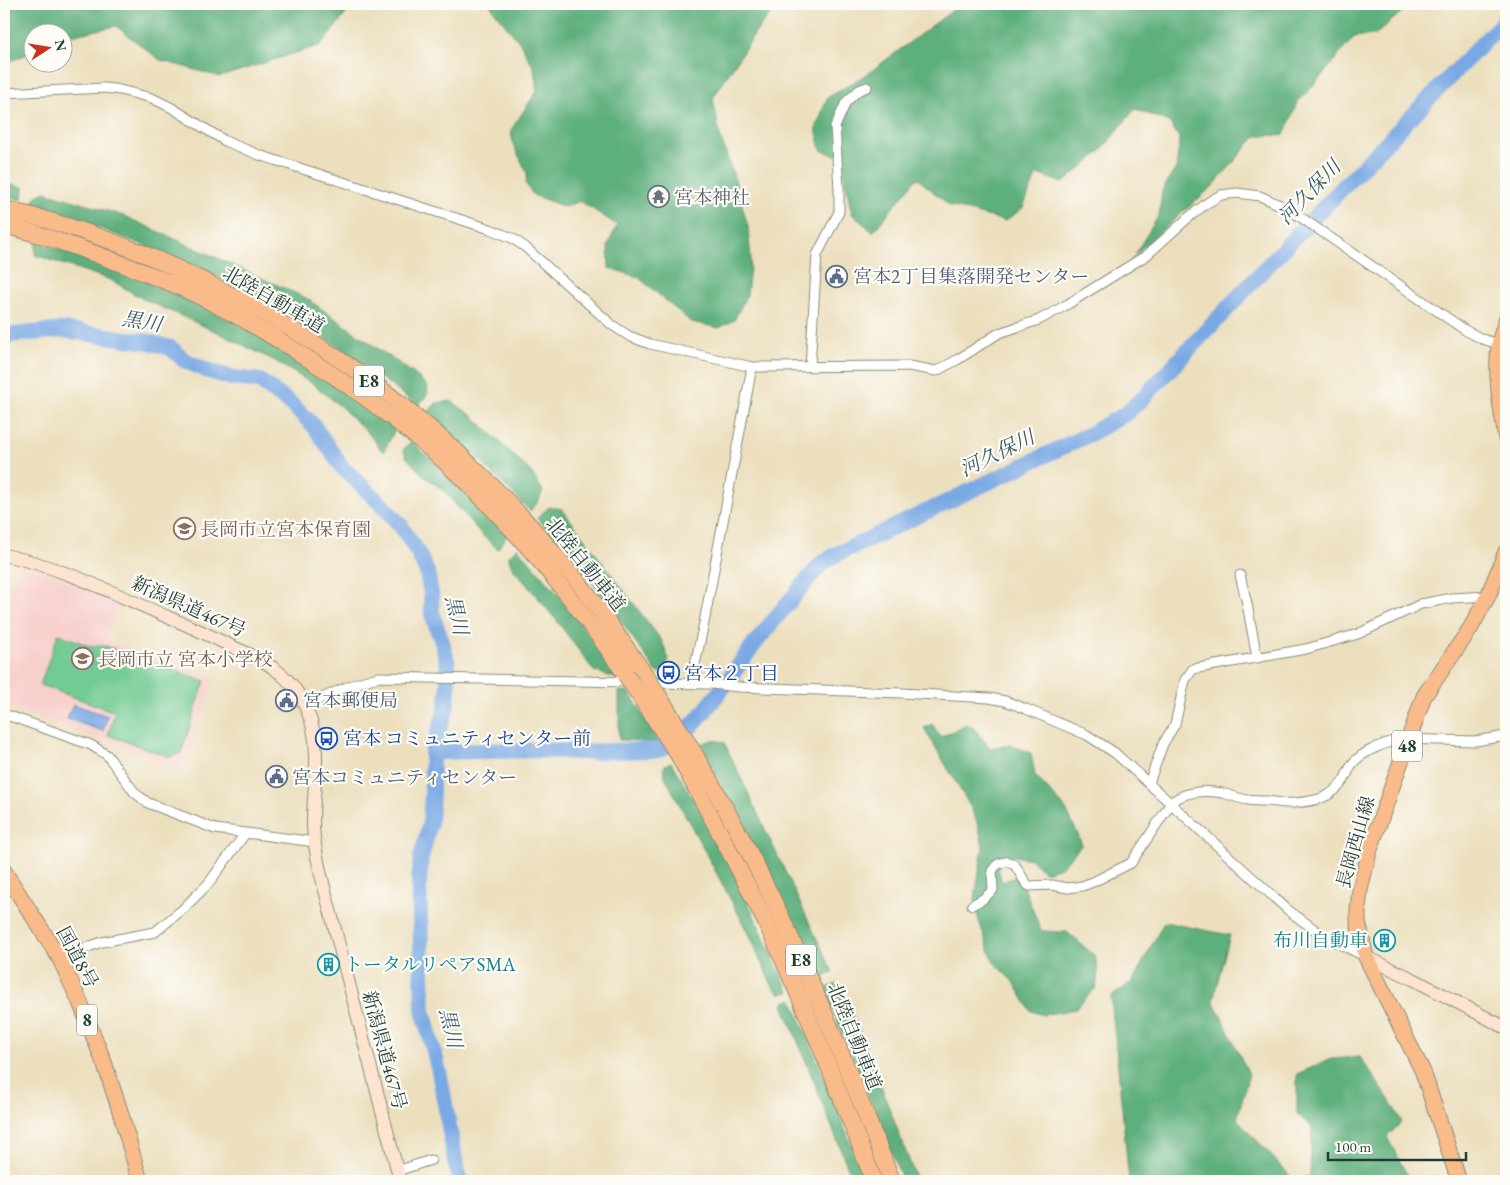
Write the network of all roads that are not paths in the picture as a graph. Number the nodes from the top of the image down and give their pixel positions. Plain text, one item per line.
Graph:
1 (867, 87) dead end
2 (4, 93) edge
3 (4, 209) edge
4 (4, 225) edge
5 (1506, 320) edge
6 (1499, 344) junction
7 (810, 366) junction
8 (752, 368) junction
9 (1503, 393) edge
10 (1506, 438) edge
11 (1506, 552) edge
12 (4, 555) edge
13 (1240, 575) dead end
14 (1488, 596) junction
15 (1257, 658) junction
16 (691, 683) junction
17 (305, 706) junction
18 (4, 714) edge
19 (1506, 736) edge
20 (1410, 739) junction
21 (685, 751) junction
22 (1149, 783) junction
23 (1171, 803) junction
24 (245, 834) junction
25 (315, 842) junction
26 (4, 871) edge
27 (972, 905) dead end
28 (59, 957) junction
29 (1366, 957) junction
30 (1506, 1028) edge
31 (431, 1160) dead end
32 (398, 1176) edge
33 (140, 1181) edge
34 (874, 1181) edge
35 (892, 1181) edge
36 (1459, 1181) edge

1 - 7 street
2 - 8 street
3 - 21 highway, 北陸自動車道 / E8, bridge
4 - 21 highway, 北陸自動車道 / E8, bridge
5 - 6 main road
6 - 7 street
6 - 9 main road
7 - 8 street
8 - 16 street
9 - 10 main road
11 - 14 main road, 長岡西山線 / 48
12 - 17 main road, 新潟県道467号
13 - 15 street
14 - 15 street
14 - 20 main road, 長岡西山線 / 48
15 - 22 street
16 - 17 street
16 - 22 street
17 - 25 main road, 新潟県道467号
18 - 24 street
19 - 20 street
20 - 23 street
20 - 29 main road, 長岡西山線 / 48
21 - 34 highway, 北陸自動車道 / E8
21 - 35 highway, 北陸自動車道 / E8
22 - 23 street
23 - 27 street
23 - 29 street
24 - 25 street
24 - 28 street
25 - 32 main road, 新潟県道467号
26 - 28 main road, 国道8号 / 8
28 - 33 main road, 国道8号 / 8
29 - 30 main road
29 - 36 main road, 長岡西山線 / 48
31 - 32 street

